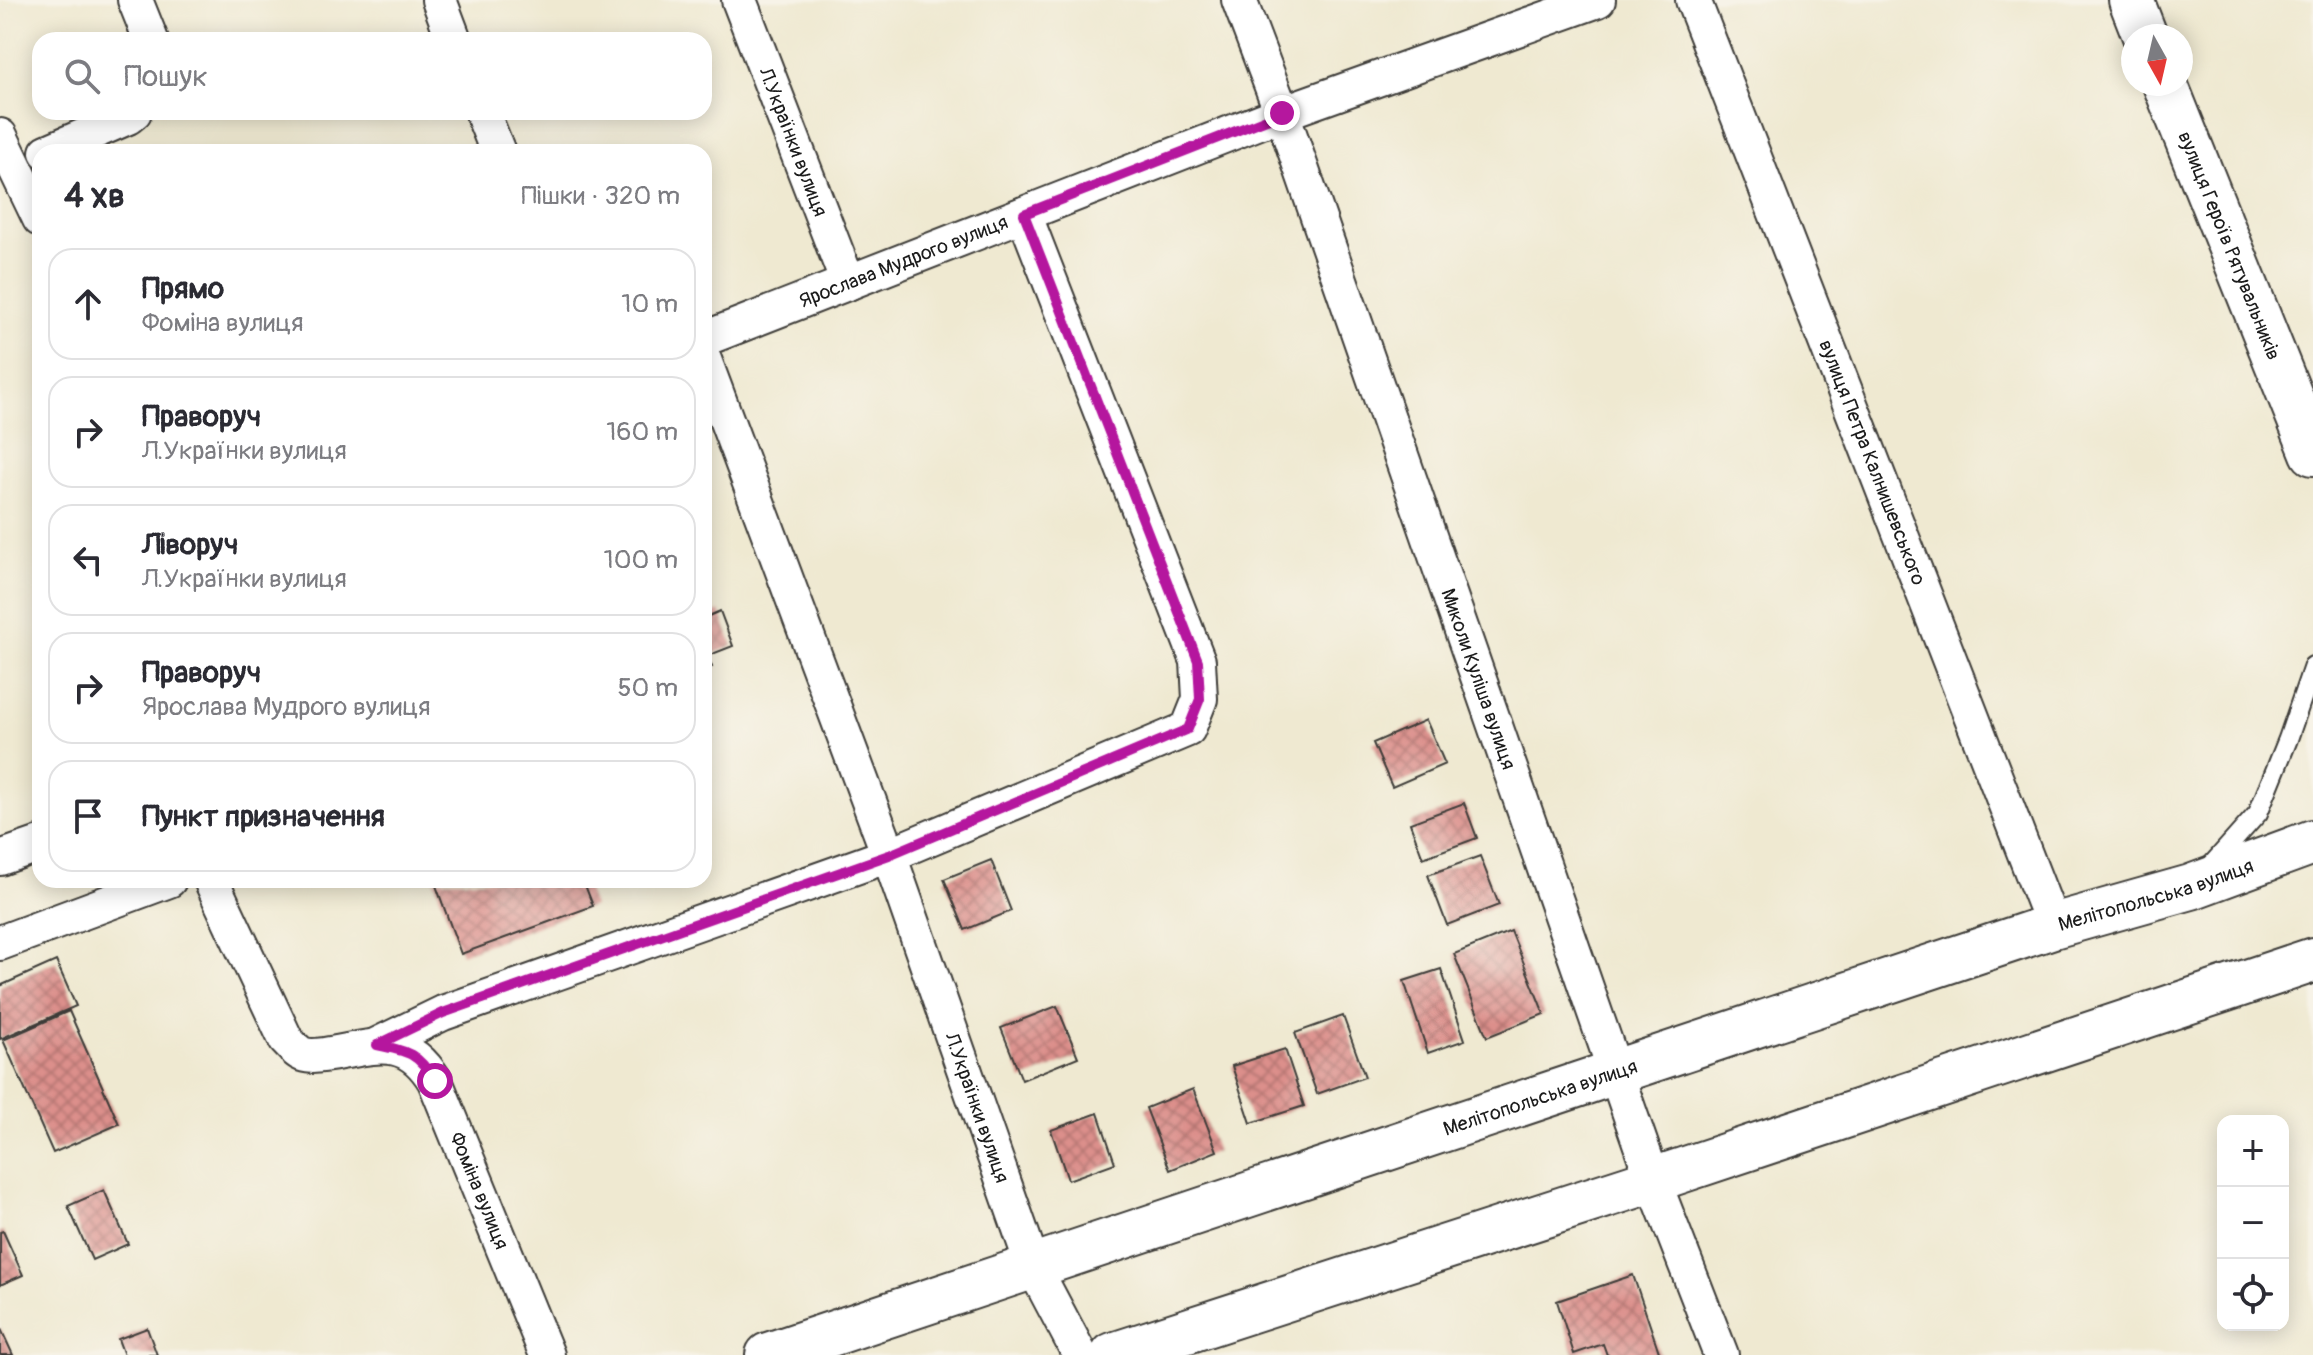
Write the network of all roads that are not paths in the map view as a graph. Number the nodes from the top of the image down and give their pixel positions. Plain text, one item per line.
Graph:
1 (135, 0) edge
2 (439, 0) edge
3 (739, 0) edge
4 (1239, 0) edge
5 (1598, 0) edge
6 (1693, 0) edge
7 (2131, 0) edge
8 (2140, 24) edge
9 (148, 32) edge
10 (451, 32) edge
11 (2170, 96) edge
12 (1282, 113) junction
13 (121, 120) edge
14 (485, 120) edge
15 (66, 144) edge
16 (495, 144) edge
17 (18, 152) edge
18 (32, 195) edge
19 (1024, 214) junction
20 (848, 283) junction
21 (712, 336) edge
22 (712, 381) edge
23 (2313, 453) edge
24 (2313, 666) edge
25 (2313, 842) edge
26 (32, 847) edge
27 (889, 855) junction
28 (0, 858) edge
29 (2191, 887) junction
30 (148, 888) edge
31 (215, 888) edge
32 (2053, 926) junction
33 (0, 943) edge
34 (2313, 960) edge
35 (377, 1045) junction
36 (1616, 1071) junction
37 (1653, 1180) junction
38 (1033, 1266) junction
39 (547, 1355) edge
40 (768, 1355) edge
41 (1080, 1355) edge
42 (1113, 1355) edge
43 (1721, 1355) edge

1 - 9 street
2 - 10 street
3 - 20 street, Л.Українки вулиця
4 - 12 street, Миколи Куліша вулиця
5 - 12 street, Ярослава Мудрого вулиця
6 - 32 street, вулиця Петра Калнишевського
7 - 8 street
11 - 23 street, вулиця Героїв Рятувальників
12 - 19 street, Ярослава Мудрого вулиця
12 - 36 street, Миколи Куліша вулиця
13 - 15 street
14 - 16 street
17 - 18 street
19 - 20 street, Ярослава Мудрого вулиця
19 - 27 street
20 - 21 street, Ярослава Мудрого вулиця
22 - 27 street, Л.Українки вулиця
24 - 29 lane
25 - 29 street, Мелітопольська вулиця
26 - 28 street
27 - 35 street
27 - 38 street, Л.Українки вулиця
29 - 32 street, Мелітопольська вулиця
30 - 33 street
31 - 35 street, Фоміна вулиця
32 - 36 street, Мелітопольська вулиця
34 - 37 street
35 - 39 street, Фоміна вулиця
36 - 37 street, Миколи Куліша вулиця
36 - 38 street, Мелітопольська вулиця
37 - 42 street
37 - 43 street, Миколи Куліша вулиця
38 - 40 street, Мелітопольська вулиця
38 - 41 street, Л.Українки вулиця

